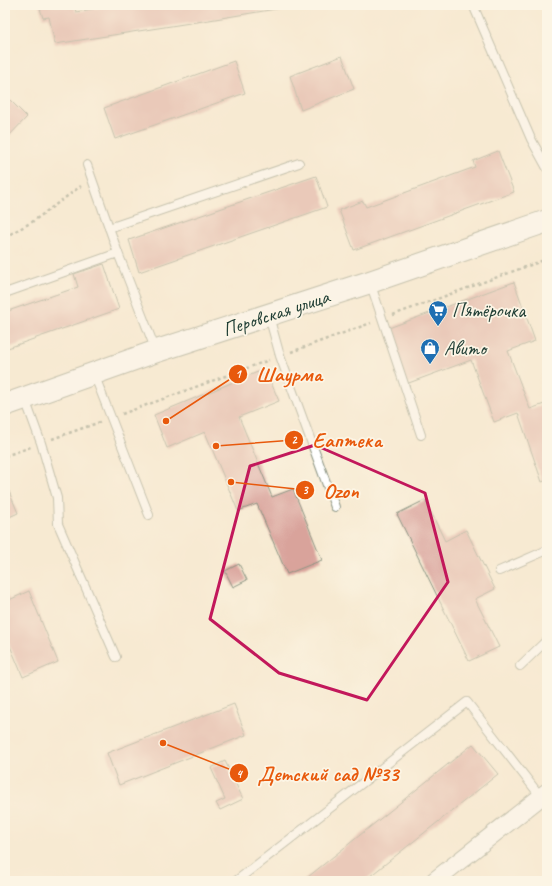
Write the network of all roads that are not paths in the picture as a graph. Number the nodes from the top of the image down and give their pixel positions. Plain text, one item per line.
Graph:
1 (473, 5) edge
2 (299, 163) dead end
3 (87, 165) dead end
4 (547, 168) edge
5 (547, 221) edge
6 (109, 228) junction
7 (118, 253) junction
8 (370, 282) junction
9 (5, 293) edge
10 (269, 315) junction
11 (157, 351) junction
12 (94, 374) junction
13 (15, 402) edge
14 (421, 435) dead end
15 (335, 507) dead end
16 (149, 515) dead end
17 (546, 553) edge
18 (499, 571) dead end
19 (547, 640) edge
20 (116, 657) dead end
21 (520, 666) dead end
22 (544, 795) edge
23 (443, 877) edge
24 (236, 881) edge

1 - 4 lane
2 - 6 lane
3 - 6 lane
5 - 8 main road, Перовская улица
6 - 7 lane
7 - 9 lane
7 - 11 lane
8 - 10 main road, Перовская улица
8 - 14 lane
10 - 11 main road, Перовская улица
10 - 15 lane
11 - 12 main road, Перовская улица
12 - 13 main road, Перовская улица
12 - 16 lane
13 - 20 lane
17 - 18 lane
19 - 21 lane
22 - 23 street
22 - 24 lane

